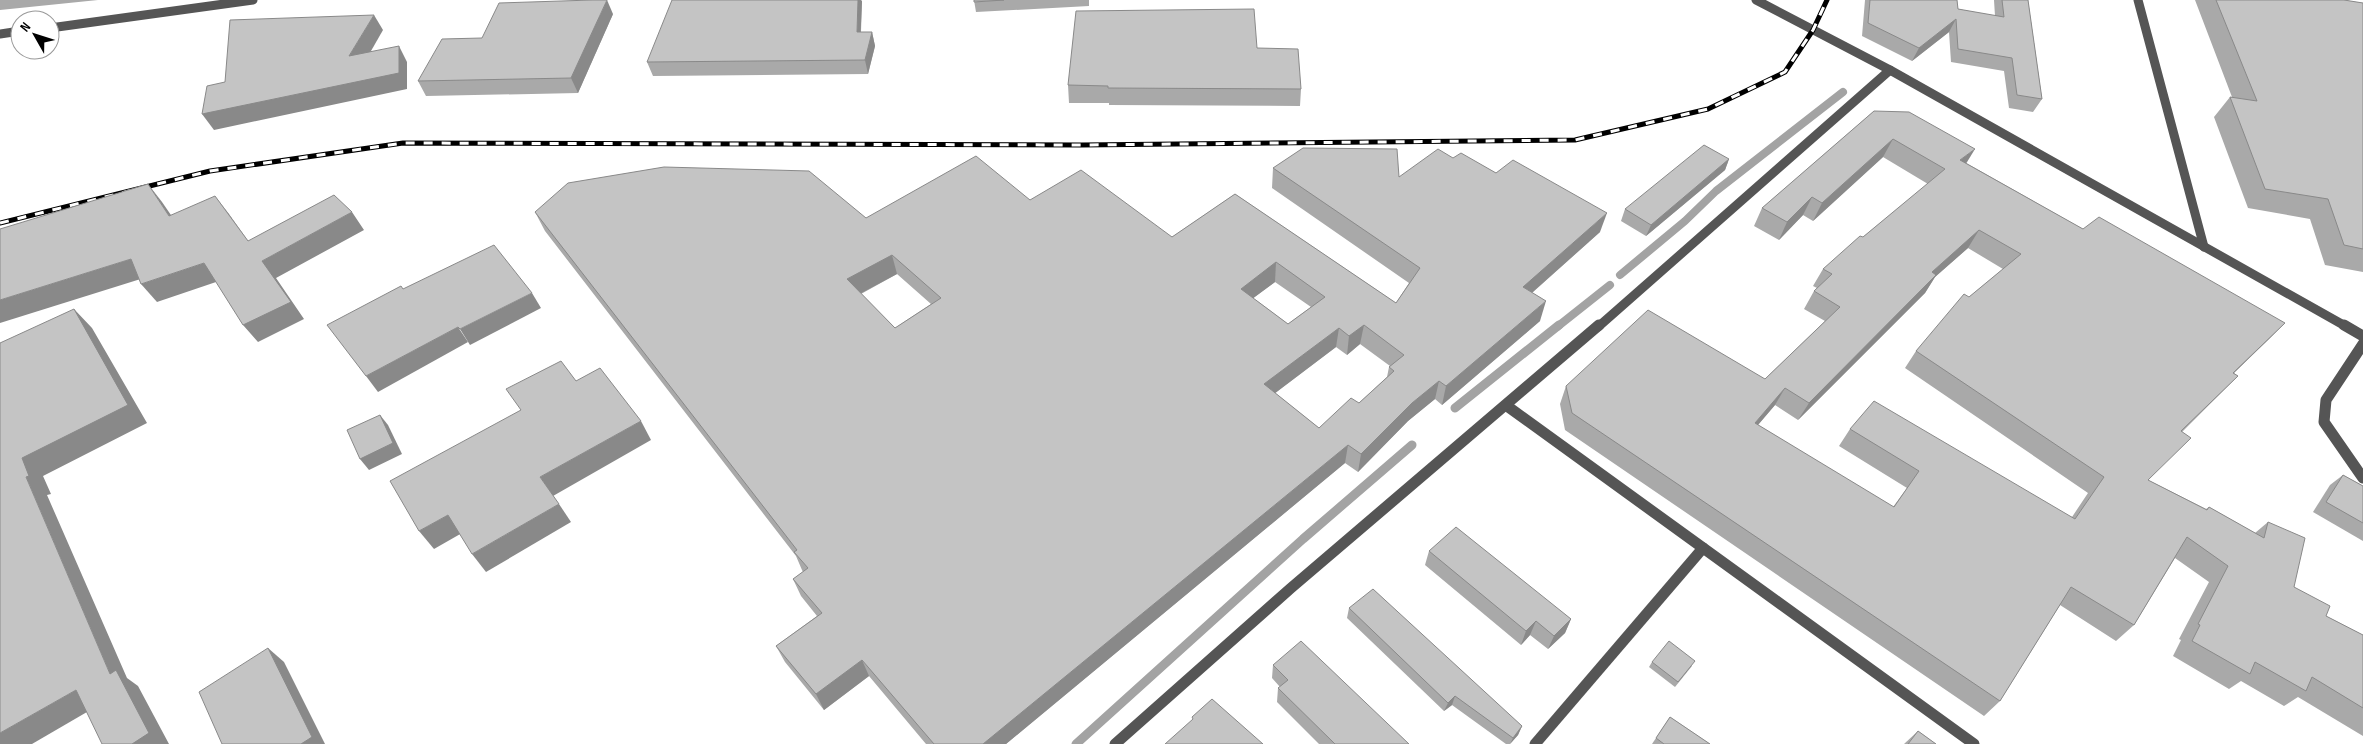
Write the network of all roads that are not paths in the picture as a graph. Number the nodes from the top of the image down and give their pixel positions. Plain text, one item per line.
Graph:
1 (253, 0) edge
2 (1756, 0) edge
3 (2138, 0) edge
4 (60, 27) edge
5 (1890, 70) junction
6 (2204, 247) junction
7 (2363, 336) edge
8 (2363, 344) edge
9 (1506, 406) junction
10 (2363, 478) edge
11 (1703, 548) junction
12 (1114, 744) edge
13 (1535, 744) edge
14 (1974, 744) edge

1 - 4 street
2 - 5 street
3 - 6 street
5 - 6 street
5 - 9 street
6 - 7 street
8 - 10 street
9 - 11 street
9 - 12 street
11 - 13 street
11 - 14 street

